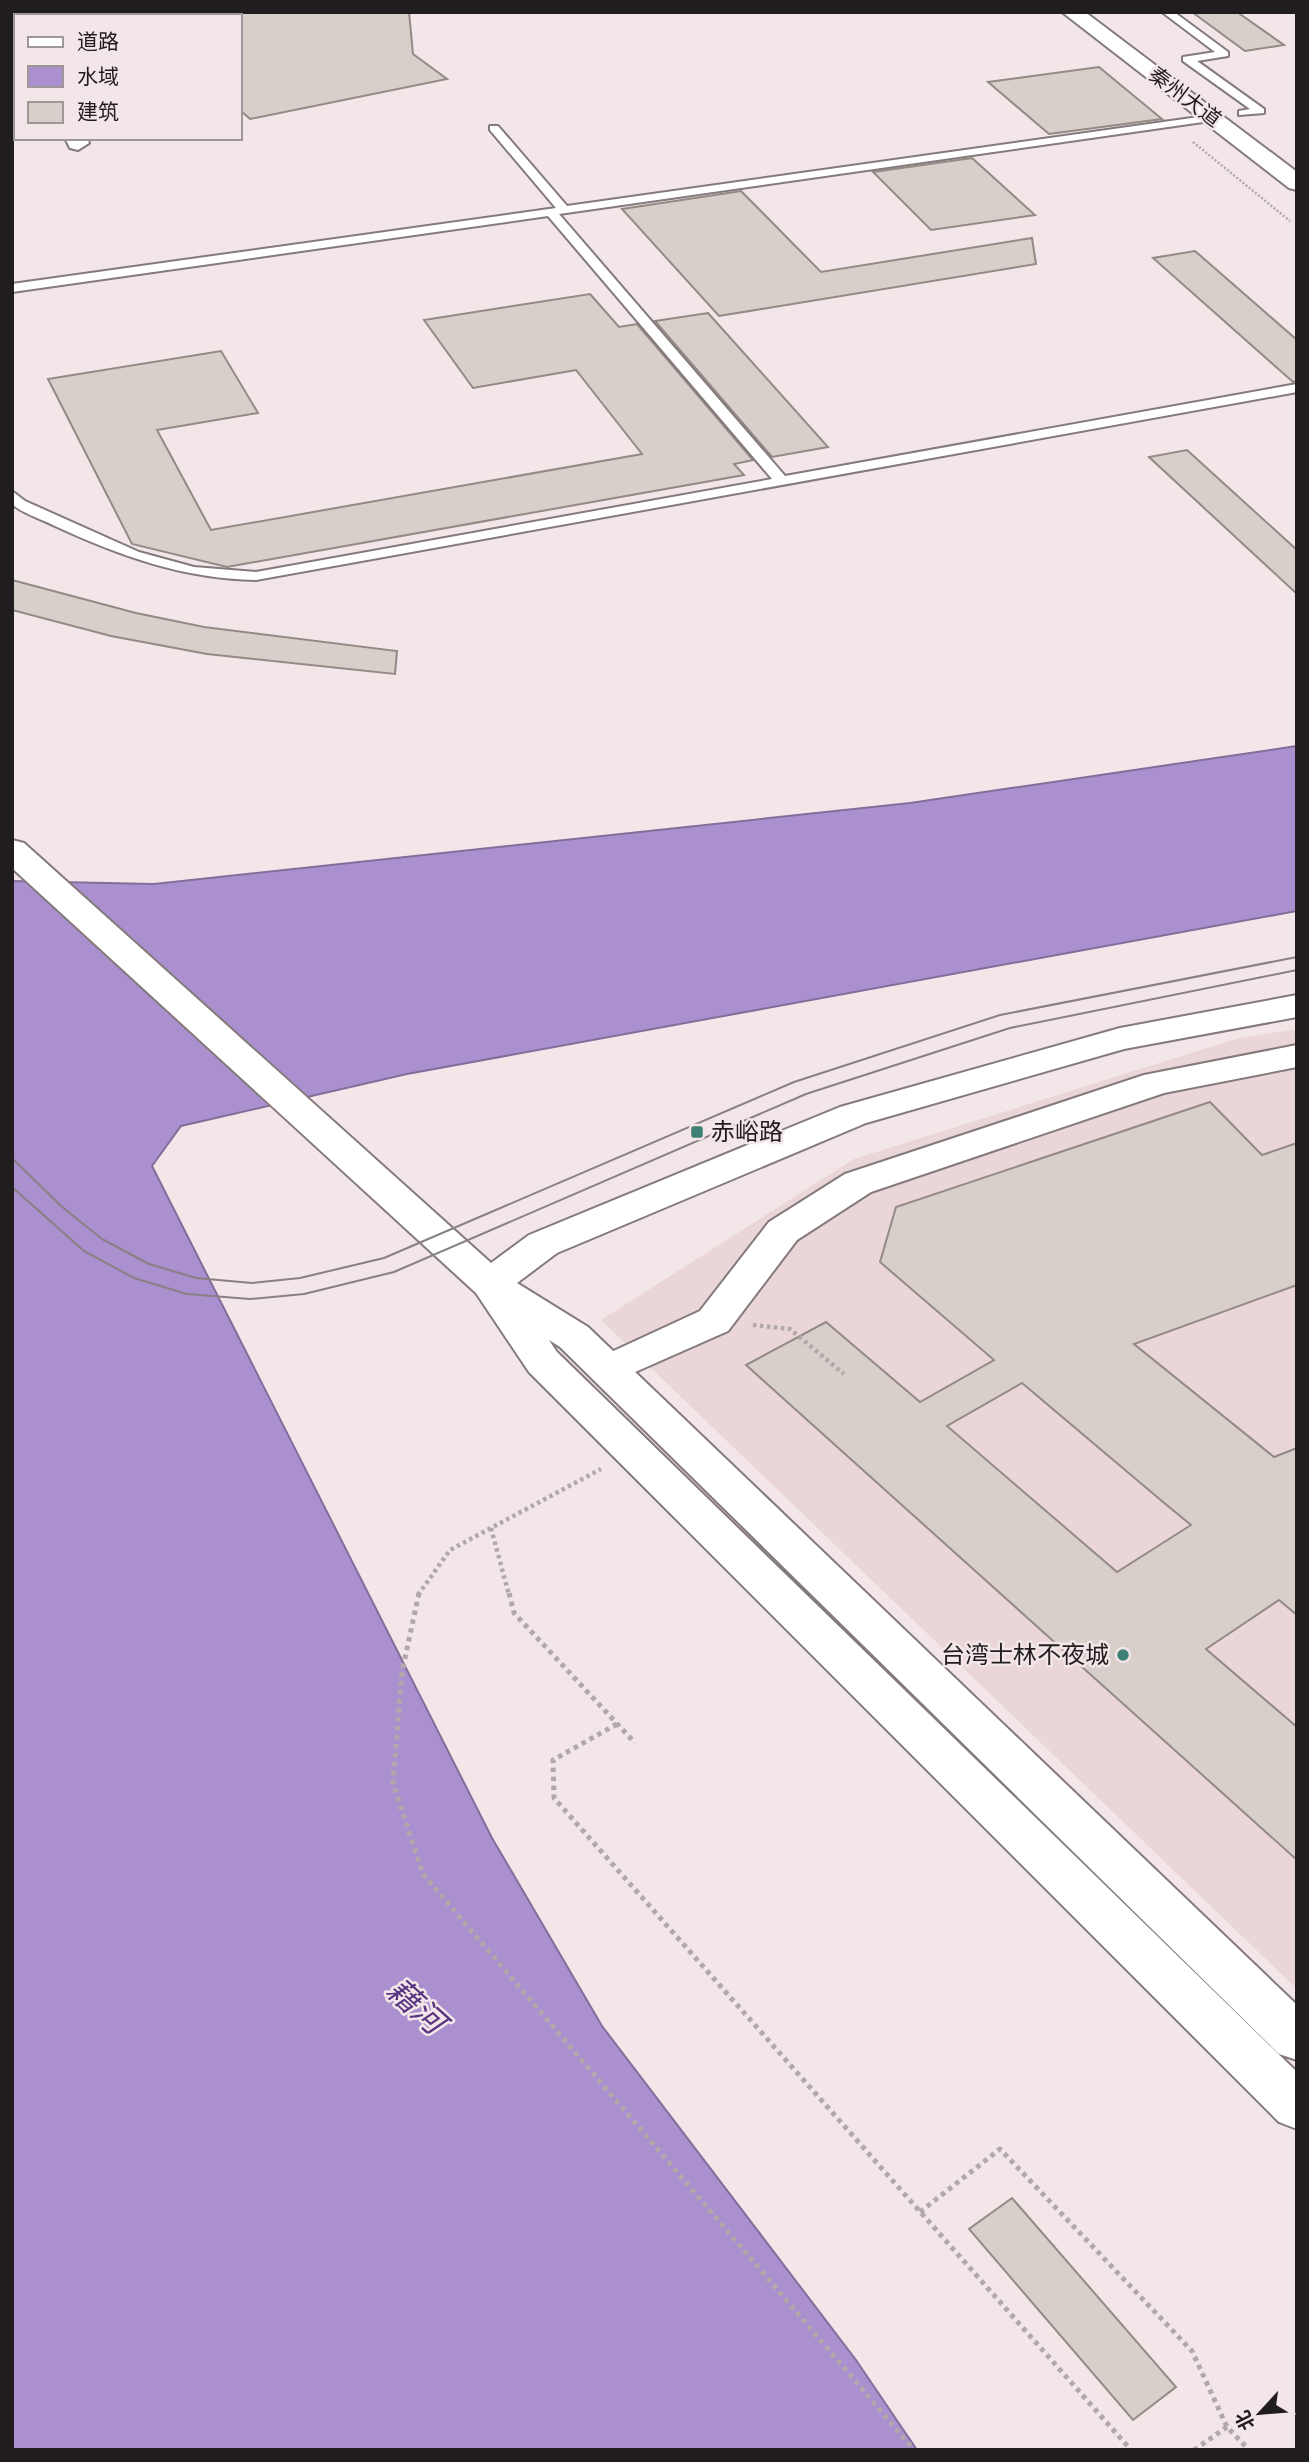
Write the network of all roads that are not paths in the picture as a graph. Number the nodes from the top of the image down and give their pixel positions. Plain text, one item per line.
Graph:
1 (1072, 12) edge
2 (1167, 12) edge
3 (1168, 54) dead end
4 (1243, 113) junction
5 (1213, 118) junction
6 (494, 128) dead end
7 (1264, 129) dead end
8 (1297, 183) edge
9 (558, 211) junction
10 (12, 288) edge
11 (1297, 388) edge
12 (782, 482) junction
13 (12, 495) edge
14 (12, 850) edge
15 (1297, 1006) edge
16 (1297, 1056) edge
17 (490, 1284) junction
18 (608, 1370) junction
19 (1297, 2038) edge
20 (1297, 2106) edge

1 - 5 main road, 秦州大道
2 - 4 lane
3 - 4 main road, 秦州大道
4 - 7 main road, 秦州大道
5 - 8 main road, 秦州大道
5 - 9 lane
6 - 9 lane
9 - 10 lane
9 - 12 lane
11 - 12 lane
12 - 13 lane
14 - 17 main road
15 - 17 main road
16 - 18 main road
17 - 18 main road
17 - 20 main road
18 - 19 main road

